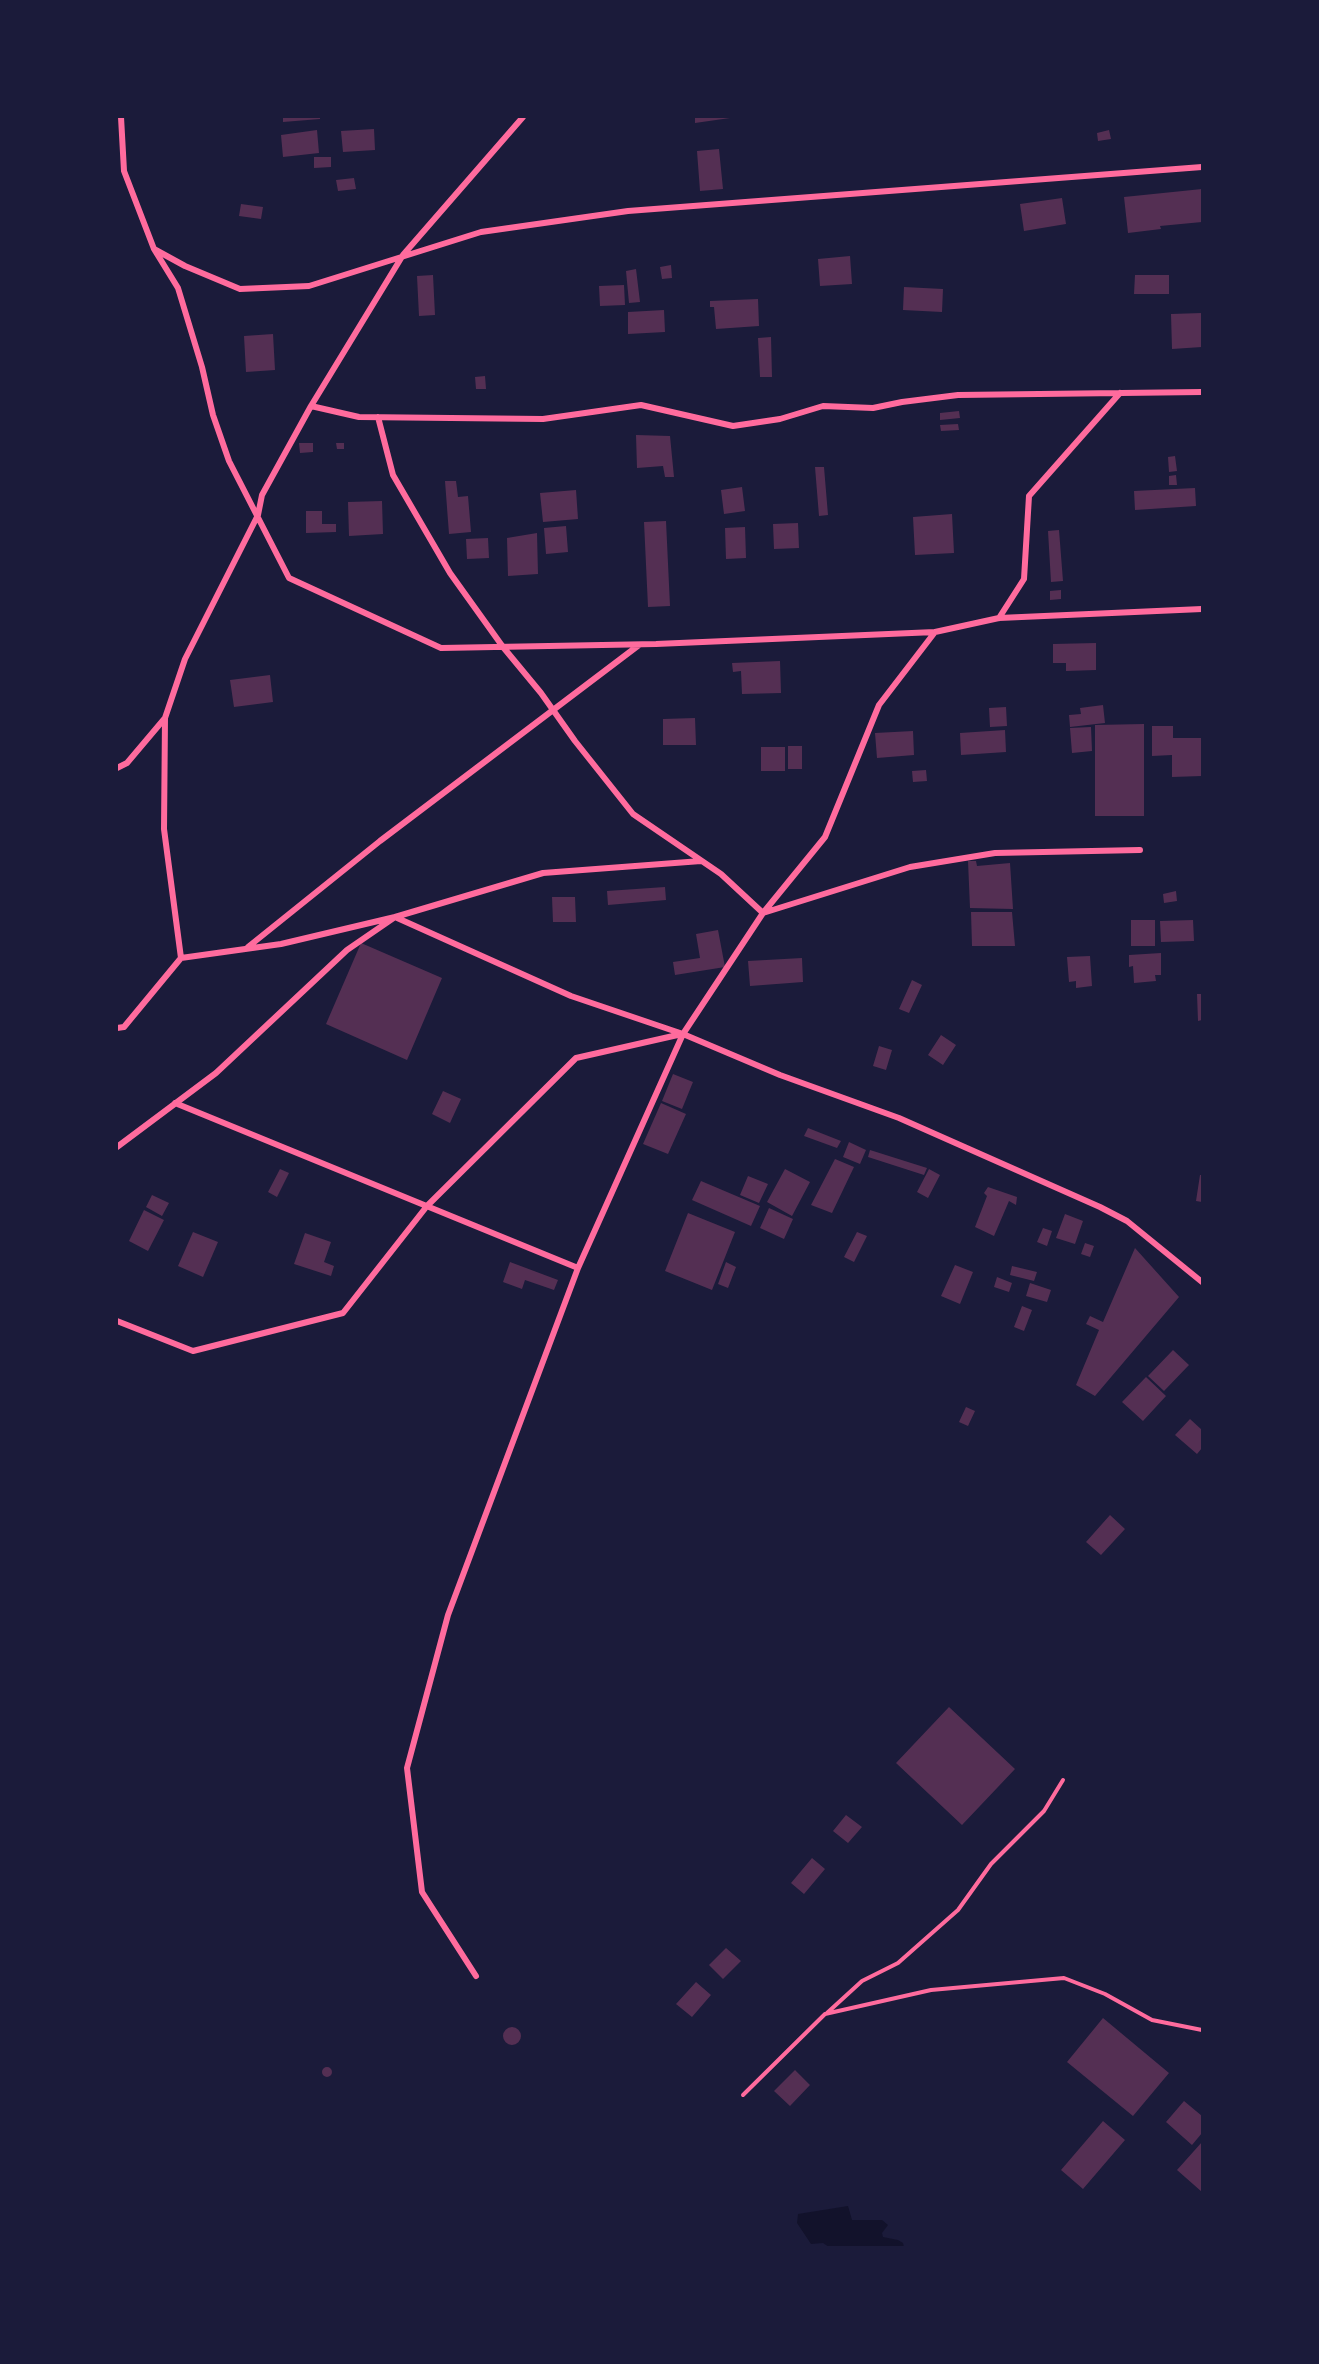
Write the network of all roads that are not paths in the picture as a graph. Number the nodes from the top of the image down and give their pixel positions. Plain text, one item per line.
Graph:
1 (121, 117) edge
2 (523, 117) edge
3 (1202, 167) edge
4 (154, 249) junction
5 (403, 255) junction
6 (1202, 392) edge
7 (1120, 393) junction
8 (311, 406) junction
9 (378, 417) junction
10 (258, 515) junction
11 (1202, 609) edge
12 (999, 618) junction
13 (935, 632) junction
14 (639, 644) junction
15 (503, 647) junction
16 (553, 709) junction
17 (165, 718) junction
18 (117, 768) edge
19 (1140, 850) dead end
20 (702, 861) junction
21 (764, 913) junction
22 (394, 917) junction
23 (246, 949) junction
24 (181, 958) junction
25 (117, 1028) edge
26 (683, 1034) junction
27 (176, 1103) junction
28 (117, 1147) edge
29 (427, 1206) junction
30 (578, 1268) junction
31 (1202, 1282) edge
32 (117, 1321) edge
33 (476, 1976) dead end

1 - 4 street
2 - 5 street
3 - 5 street
4 - 5 street
4 - 10 street
5 - 8 street
6 - 7 street
7 - 9 street
7 - 12 street
8 - 9 street
8 - 10 street
9 - 15 street
10 - 15 street
10 - 17 street
11 - 12 street
12 - 13 street
13 - 14 street
13 - 21 street
14 - 15 street
14 - 16 street
15 - 16 street
16 - 20 street
16 - 23 street
17 - 18 street
17 - 24 street
19 - 21 street
20 - 21 street
20 - 22 street
21 - 26 street
22 - 23 street
22 - 26 street
22 - 27 street
23 - 24 street
24 - 25 street
26 - 29 street
26 - 30 street
26 - 31 street
27 - 28 street
27 - 29 street
29 - 30 street
29 - 32 street
30 - 33 street

